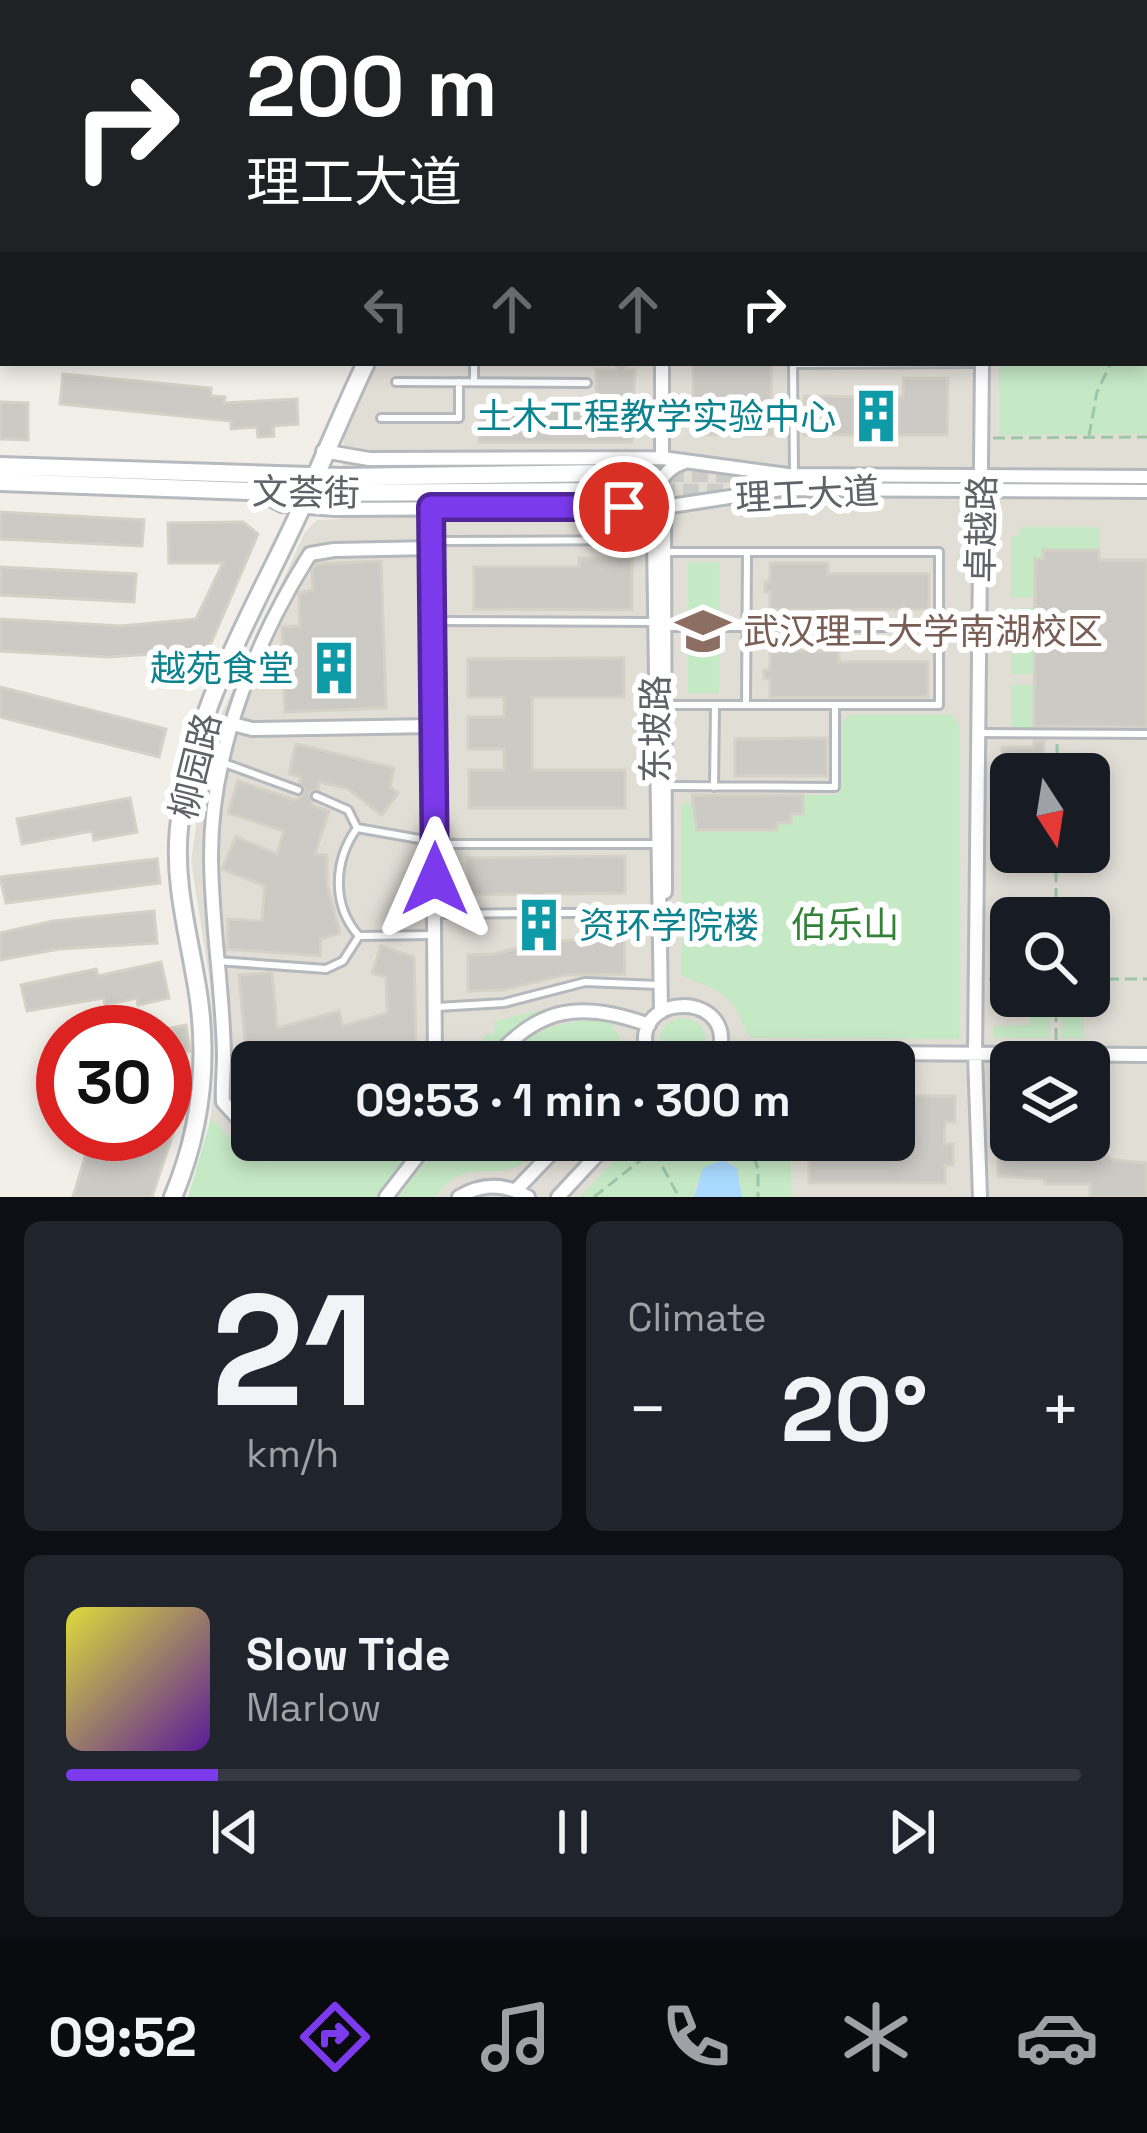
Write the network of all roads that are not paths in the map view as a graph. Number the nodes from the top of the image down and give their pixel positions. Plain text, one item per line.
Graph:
1 (365, 366) edge
2 (474, 366) edge
3 (662, 366) edge
4 (793, 366) edge
5 (982, 366) edge
6 (396, 382) dead end
7 (459, 382) junction
8 (474, 382) junction
9 (587, 383) dead end
10 (381, 418) dead end
11 (323, 451) junction
12 (626, 458) junction
13 (662, 458) junction
14 (686, 462) junction
15 (0, 466) edge
16 (794, 475) junction
17 (1147, 477) edge
18 (0, 482) edge
19 (611, 482) tunnel mouth
20 (982, 483) junction
21 (1147, 491) edge
22 (307, 493) junction
23 (431, 507) junction
24 (624, 507) junction
25 (660, 507) junction
26 (432, 544) junction
27 (659, 546) junction
28 (747, 552) junction
29 (433, 621) junction
30 (659, 624) junction
31 (746, 627) junction
32 (828, 627) dead end
33 (839, 627) dead end
34 (939, 627) junction
35 (664, 705) junction
36 (715, 705) junction
37 (746, 705) junction
38 (835, 705) junction
39 (233, 724) junction
40 (434, 726) junction
41 (978, 734) junction
42 (1147, 734) edge
43 (224, 763) junction
44 (664, 786) junction
45 (714, 787) junction
46 (298, 790) dead end
47 (316, 796) dead end
48 (357, 828) junction
49 (435, 843) junction
50 (660, 843) junction
51 (531, 913) dead end
52 (546, 913) dead end
53 (657, 913) junction
54 (435, 914) junction
55 (435, 935) junction
56 (358, 936) junction
57 (217, 961) junction
58 (658, 985) junction
59 (436, 1007) junction
60 (664, 1010) junction
61 (649, 1025) junction
62 (436, 1041) edge
63 (512, 1041) edge
64 (647, 1041) edge
65 (719, 1041) edge
66 (915, 1055) edge
67 (975, 1055) junction
68 (1147, 1055) edge
69 (231, 1111) edge
70 (414, 1161) edge
71 (547, 1161) edge
72 (591, 1161) edge
73 (522, 1194) edge
74 (173, 1197) edge
75 (386, 1197) edge
76 (459, 1197) edge
77 (558, 1197) edge
78 (980, 1197) edge

1 - 11 main road, 柳园路
2 - 8 lane
3 - 13 street
4 - 16 lane
5 - 20 street, 卓越路
6 - 7 lane
7 - 8 lane
7 - 10 lane
8 - 9 lane
11 - 12 street, 理工大道
11 - 22 main road, 柳园路
12 - 13 street, 理工大道
12 - 24 street
13 - 14 street, 理工大道
14 - 16 street, 理工大道
14 - 25 street
15 - 22 main road, 文荟街
16 - 20 street, 理工大道
17 - 20 street, 理工大道
18 - 22 main road, 文荟街
19 - 22 main road, 文荟街
20 - 21 street, 理工大道
20 - 25 street, 理工大道
20 - 41 street, 卓越路
22 - 23 street, 理工大道
22 - 74 main road, 柳园路
23 - 24 street, 理工大道
23 - 26 street
24 - 25 street, 理工大道
25 - 27 street, 东坡路
26 - 27 lane
26 - 29 street
26 - 39 street
27 - 28 lane
27 - 30 street, 东坡路
28 - 31 lane
28 - 34 lane
29 - 30 lane
29 - 40 street
30 - 31 lane
30 - 35 street, 东坡路
30 - 50 street, 东坡路
31 - 32 lane
31 - 37 lane
33 - 34 lane
34 - 38 lane
35 - 36 lane
35 - 44 street, 东坡路
36 - 37 lane
36 - 45 lane
37 - 38 lane
38 - 45 lane
39 - 40 street
39 - 43 street
40 - 49 street
41 - 42 lane
41 - 67 street, 卓越路
43 - 46 lane
43 - 57 street
44 - 45 lane
44 - 50 street, 东坡路
47 - 48 lane
48 - 49 lane
48 - 56 lane
49 - 50 lane
49 - 54 street
50 - 53 street, 东坡路
50 - 60 street, 东坡路
51 - 54 lane
52 - 53 lane
53 - 58 street, 东坡路
54 - 55 street
55 - 56 lane
55 - 59 street
56 - 57 lane
57 - 69 street
58 - 59 lane
58 - 60 street, 东坡路
59 - 62 street
60 - 61 street
60 - 65 street
61 - 63 street
61 - 64 street
66 - 67 street
67 - 68 street
67 - 78 street, 卓越路
70 - 75 street
71 - 73 street
72 - 77 street
73 - 76 street

